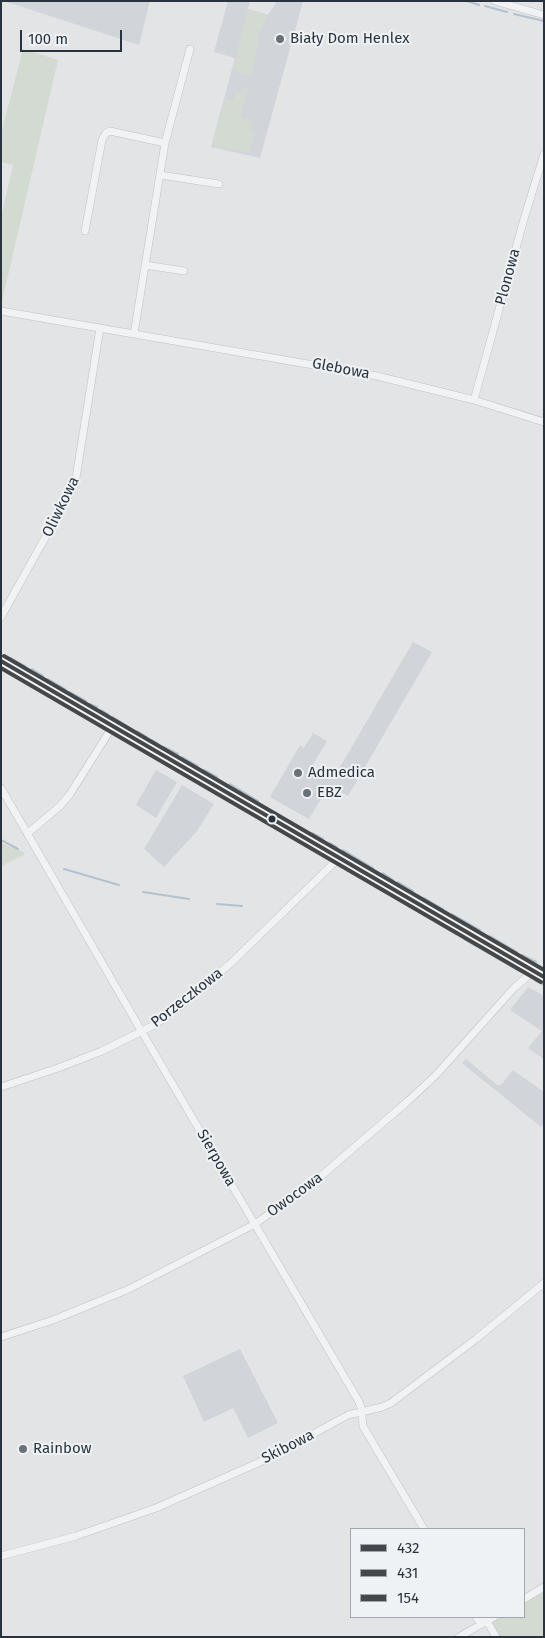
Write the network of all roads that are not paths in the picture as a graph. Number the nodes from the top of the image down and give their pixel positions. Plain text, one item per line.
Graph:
1 (495, 1) edge
2 (544, 15) edge
3 (190, 49) dead end
4 (165, 143) junction
5 (544, 154) edge
6 (160, 175) junction
7 (219, 184) dead end
8 (85, 231) dead end
9 (145, 265) junction
10 (184, 271) dead end
11 (1, 311) edge
12 (100, 328) junction
13 (134, 334) junction
14 (474, 400) junction
15 (544, 422) edge
16 (1, 617) edge
17 (1, 661) edge
18 (113, 726) junction
19 (1, 788) edge
20 (28, 833) junction
21 (339, 858) junction
22 (534, 971) junction
23 (544, 977) edge
24 (142, 1032) junction
25 (1, 1087) edge
26 (255, 1224) junction
27 (544, 1282) edge
28 (1, 1337) edge
29 (361, 1411) junction
30 (423, 1528) edge
31 (1, 1556) edge
32 (544, 1587) edge
33 (525, 1598) edge
34 (477, 1618) edge
35 (492, 1618) edge
36 (487, 1621) junction
37 (459, 1637) edge
38 (496, 1637) edge

1 - 2 street
3 - 4 street
4 - 6 street
4 - 8 street
5 - 14 street, Plonowa
6 - 7 street
6 - 9 street
9 - 10 street
9 - 13 street
11 - 12 street, Glebowa
12 - 13 street, Glebowa
12 - 16 street, Oliwkowa
13 - 14 street, Glebowa
14 - 15 street, Glebowa
17 - 18 street
18 - 20 street
18 - 21 street
19 - 20 street, Sierpowa
20 - 24 street, Sierpowa
21 - 22 street
21 - 24 street, Porzeczkowa
22 - 23 street
22 - 26 street, Owocowa
24 - 25 street, Porzeczkowa
24 - 26 street, Sierpowa
26 - 28 street, Owocowa
26 - 29 street, Sierpowa
27 - 29 street, Skibowa
29 - 30 street, Sierpowa
29 - 31 street, Skibowa
32 - 33 street
34 - 36 street
35 - 36 street
36 - 37 street
36 - 38 street

